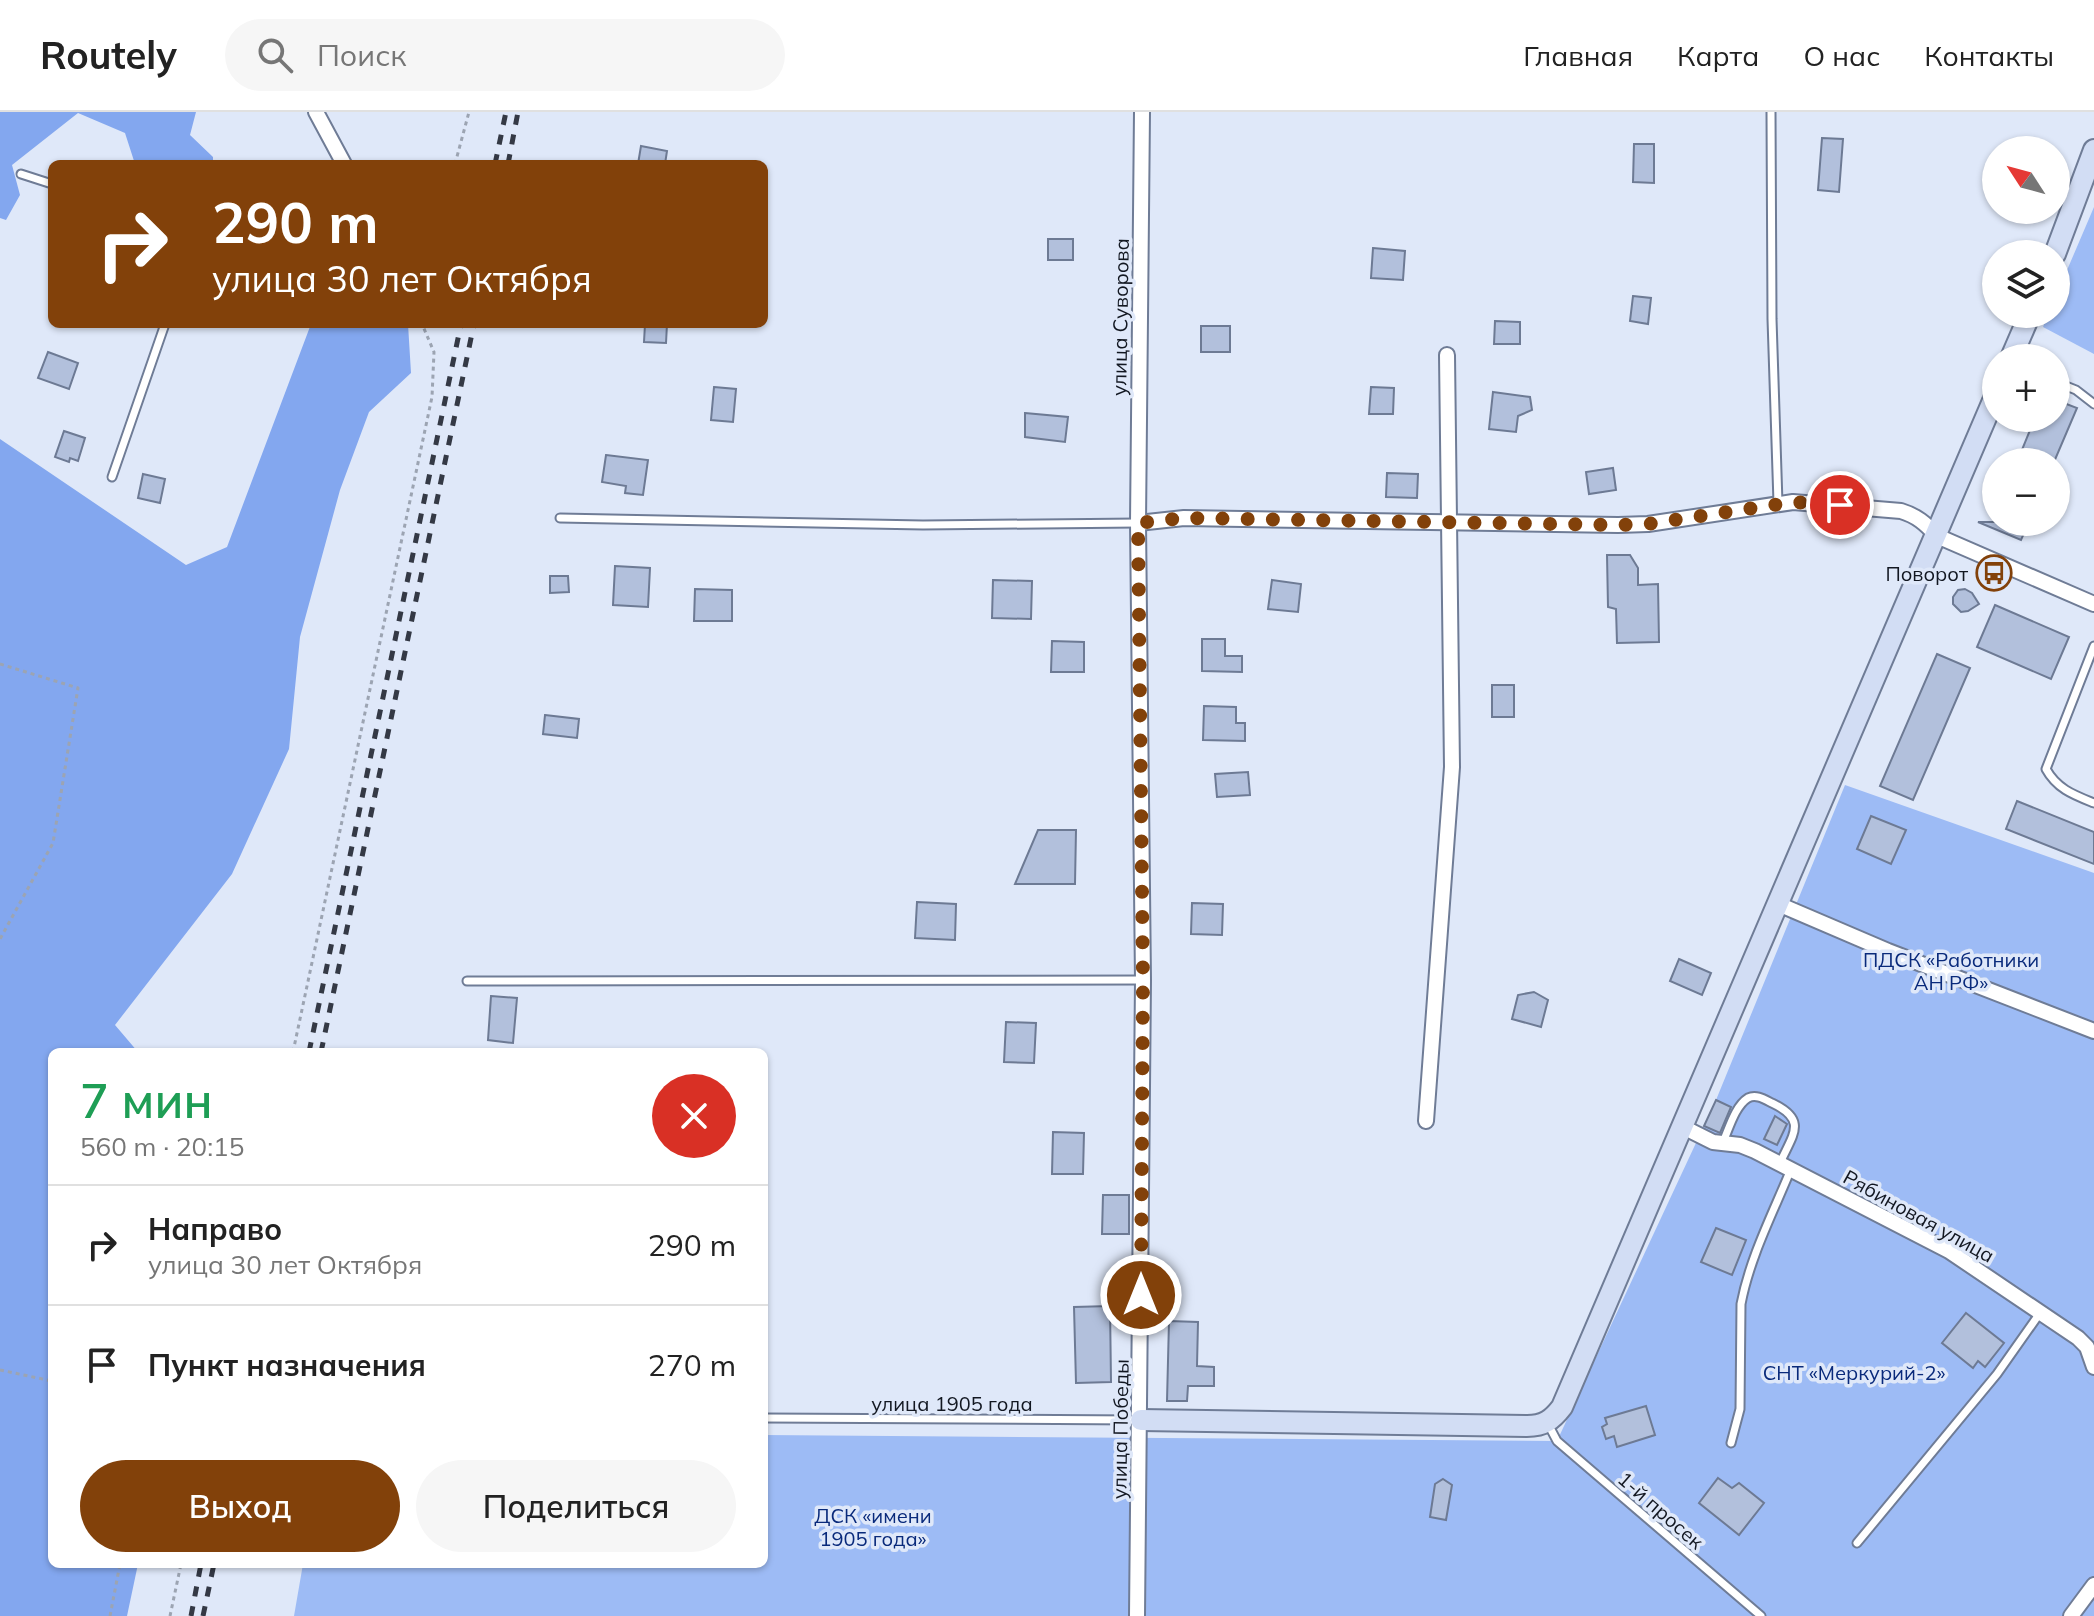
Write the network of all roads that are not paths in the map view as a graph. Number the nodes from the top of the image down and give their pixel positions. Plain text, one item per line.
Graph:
1 (316, 112) edge
2 (1142, 112) edge
3 (1771, 112) edge
4 (2094, 150) edge
5 (342, 160) edge
6 (21, 174) dead end
7 (48, 183) edge
8 (2060, 240) edge
9 (164, 328) edge
10 (1447, 355) dead end
11 (2070, 388) edge
12 (2094, 404) edge
13 (1982, 428) edge
14 (112, 477) dead end
15 (1778, 503) junction
16 (560, 518) dead end
17 (1138, 523) junction
18 (1450, 524) junction
19 (1937, 536) junction
20 (2094, 604) edge
21 (2094, 646) edge
22 (2094, 803) edge
23 (1778, 904) junction
24 (1143, 980) junction
25 (467, 981) dead end
26 (2094, 1031) edge
27 (1426, 1121) dead end
28 (1691, 1131) junction
29 (1722, 1144) junction
30 (1786, 1166) junction
31 (2040, 1313) junction
32 (2094, 1367) edge
33 (768, 1418) edge
34 (1141, 1420) junction
35 (1547, 1422) junction
36 (1731, 1443) dead end
37 (1857, 1543) dead end
38 (2094, 1585) edge
39 (1137, 1616) edge
40 (1761, 1616) edge
41 (2071, 1616) edge

1 - 5 street
2 - 17 street, улица Суворова
3 - 15 lane
4 - 8 street
6 - 7 lane
9 - 14 lane
10 - 18 street
11 - 12 lane
13 - 19 street
15 - 18 street
15 - 19 street
16 - 17 lane
17 - 18 street
17 - 24 street, улица Победы
18 - 27 street
19 - 20 street
19 - 23 street
21 - 22 lane
23 - 26 street
23 - 28 street
24 - 25 lane
24 - 34 street, улица Победы
28 - 29 street, Рябиновая улица
28 - 35 street
29 - 30 street, Рябиновая улица
29 - 30 lane
30 - 31 street, Рябиновая улица
30 - 36 lane
31 - 32 street, Рябиновая улица
31 - 37 lane
33 - 34 lane, улица 1905 года
34 - 35 street
34 - 39 street, улица Победы
35 - 40 lane, 1-й просек
38 - 41 street

